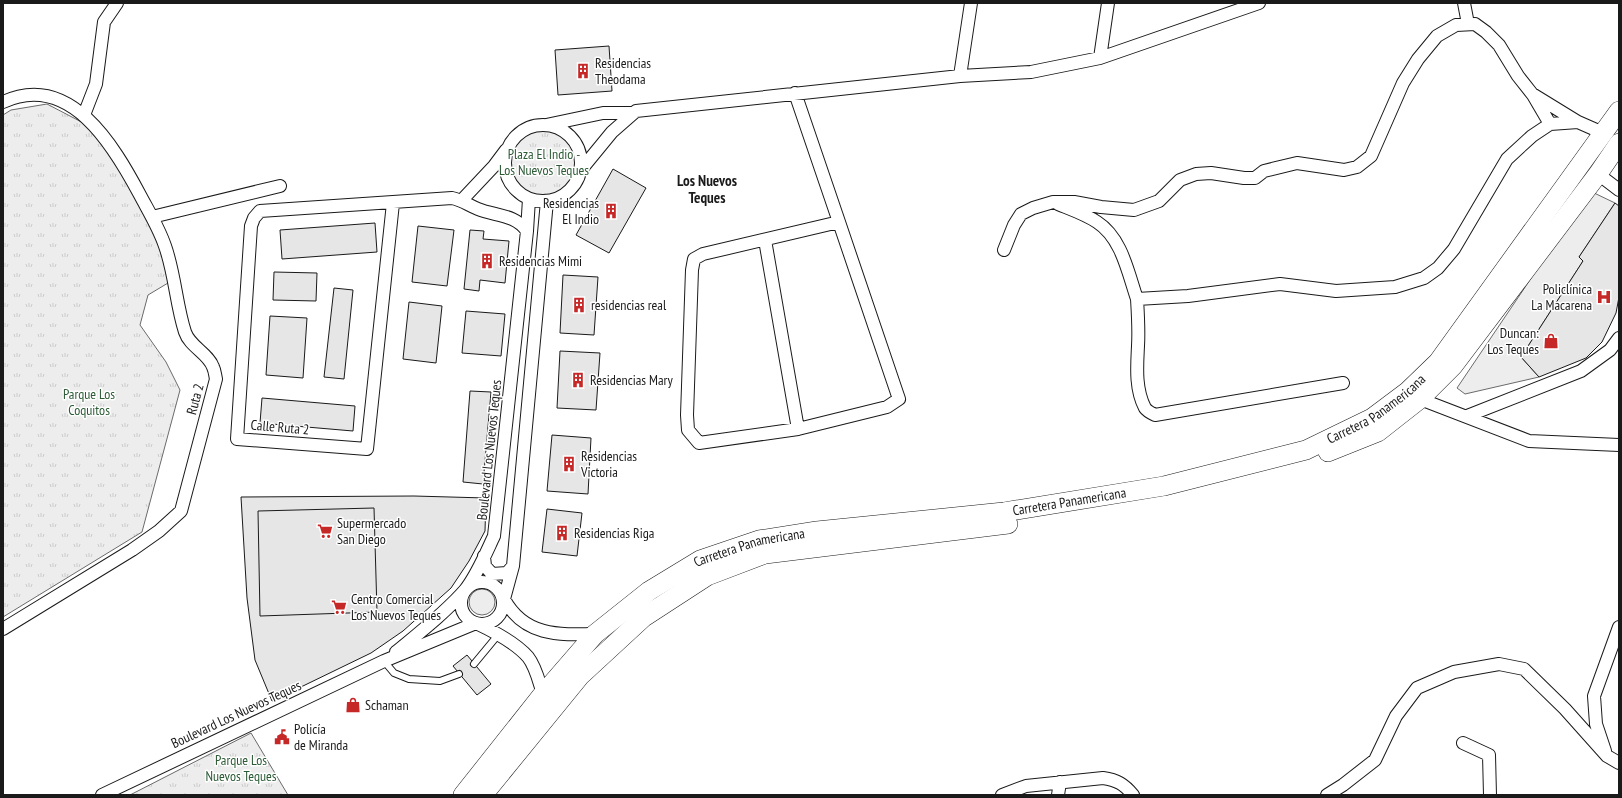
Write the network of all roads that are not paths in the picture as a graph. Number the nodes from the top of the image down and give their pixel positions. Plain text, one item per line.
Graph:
1 (116, 3) edge
2 (971, 3) edge
3 (1108, 3) edge
4 (1259, 3) edge
5 (1464, 3) edge
6 (1468, 24) junction
7 (1100, 58) junction
8 (960, 76) junction
9 (795, 93) junction
10 (1533, 95) junction
11 (3, 102) edge
12 (1619, 111) edge
13 (632, 113) junction
14 (84, 115) junction
15 (1578, 122) junction
16 (1550, 124) junction
17 (542, 126) junction
18 (1611, 138) edge
19 (513, 140) junction
20 (580, 171) junction
21 (1598, 174) junction
22 (280, 186) dead end
23 (1619, 190) edge
24 (457, 199) junction
25 (529, 199) junction
26 (547, 201) junction
27 (1053, 202) junction
28 (394, 203) junction
29 (152, 216) junction
30 (839, 222) junction
31 (527, 231) junction
32 (765, 240) junction
33 (1004, 250) dead end
34 (1137, 299) junction
35 (1619, 338) edge
36 (1343, 383) dead end
37 (1420, 399) junction
38 (1466, 416) junction
39 (798, 429) junction
40 (1619, 445) edge
41 (484, 556) junction
42 (513, 566) junction
43 (466, 589) junction
44 (504, 599) junction
45 (476, 624) junction
46 (1619, 627) edge
47 (3, 629) edge
48 (595, 634) junction
49 (498, 635) junction
50 (384, 661) junction
51 (474, 664) dead end
52 (459, 674) dead end
53 (543, 694) junction
54 (1463, 743) dead end
55 (1607, 756) junction
56 (1619, 763) edge
57 (1060, 782) junction
58 (102, 795) edge
59 (463, 795) edge
60 (483, 795) edge
61 (1002, 795) edge
62 (1058, 795) edge
63 (1133, 795) edge
64 (1327, 795) edge
65 (1490, 795) edge

1 - 14 street
2 - 8 street
3 - 7 street
4 - 7 street
5 - 6 street
6 - 10 street
6 - 27 street
7 - 8 street
8 - 9 street
9 - 13 street
9 - 30 street
10 - 15 street
10 - 16 street
11 - 14 street, Ruta 2
12 - 18 main road, Carretera Panamericana
13 - 17 street
13 - 20 street
14 - 29 street, Ruta 2
15 - 16 street
15 - 18 street
16 - 34 street
17 - 19 street
17 - 20 street
18 - 21 main road, Carretera Panamericana
18 - 48 main road, Carretera Panamericana
19 - 24 street
19 - 25 street
20 - 26 street
21 - 23 street
21 - 37 main road, Carretera Panamericana
22 - 29 street
24 - 28 street, Calle Ruta 2
24 - 31 street
25 - 26 street
25 - 31 street, Boulevard Los Nuevos Teques
26 - 42 street
27 - 33 street
27 - 34 street
28 - 28 street, Calle Ruta 2
29 - 47 street, Ruta 2
30 - 32 street
30 - 39 street
31 - 41 street, Boulevard Los Nuevos Teques
32 - 39 street
32 - 39 street
34 - 36 street
35 - 38 street
37 - 38 street
37 - 60 main road, Carretera Panamericana
38 - 40 street
41 - 42 street
41 - 43 street, Boulevard Los Nuevos Teques
42 - 44 street
43 - 44 street
43 - 45 street
43 - 50 street, Boulevard Los Nuevos Teques
44 - 45 street
44 - 48 street
45 - 49 street
45 - 50 street, Boulevard Los Nuevos Teques
46 - 55 street
48 - 53 main road, Carretera Panamericana
49 - 51 lane
49 - 53 street
50 - 52 lane
50 - 58 street, Boulevard Los Nuevos Teques
53 - 59 main road, Carretera Panamericana
54 - 65 street
55 - 56 street
55 - 64 street
57 - 61 street
57 - 62 street
57 - 63 street

